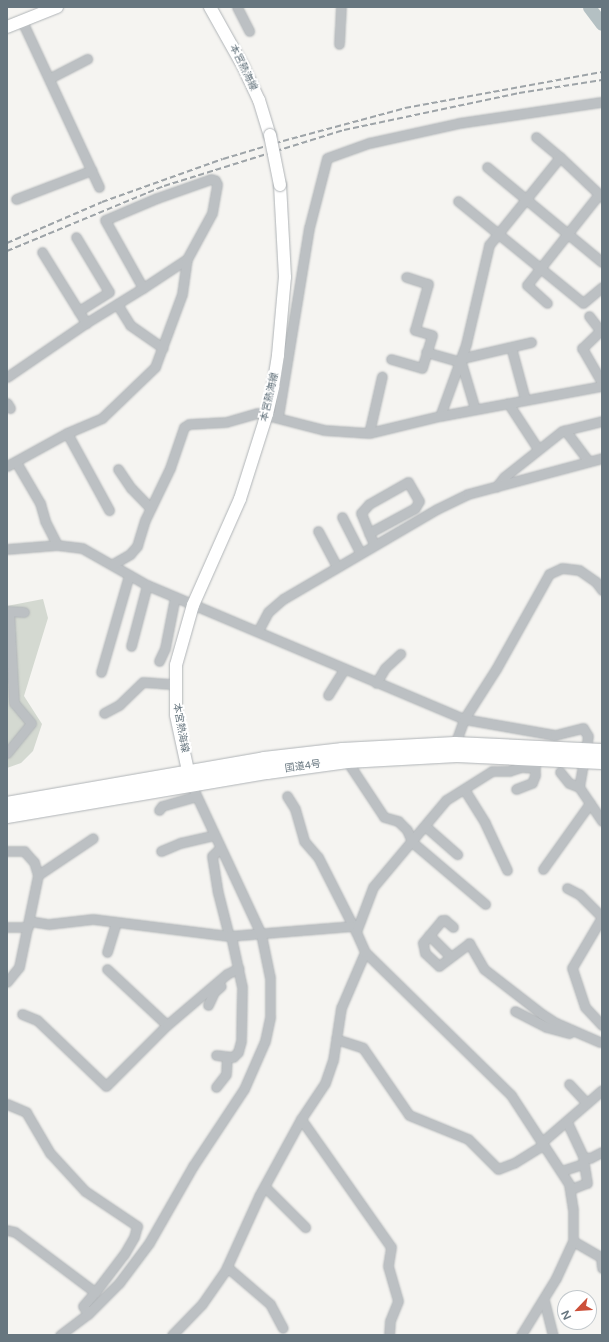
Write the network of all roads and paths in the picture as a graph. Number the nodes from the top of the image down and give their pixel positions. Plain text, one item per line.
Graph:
1 (57, 7) edge
2 (210, 7) edge
3 (237, 7) edge
4 (341, 7) edge
5 (22, 21) junction
6 (7, 28) edge
7 (250, 31) dead end
8 (339, 44) dead end
9 (87, 59) dead end
10 (50, 78) junction
11 (602, 102) edge
12 (536, 137) dead end
13 (560, 157) junction
14 (487, 167) dead end
15 (92, 170) junction
16 (99, 187) dead end
17 (601, 195) edge
18 (16, 199) dead end
19 (525, 199) junction
20 (458, 201) dead end
21 (499, 232) junction
22 (568, 235) junction
23 (76, 237) dead end
24 (42, 252) dead end
25 (187, 260) junction
26 (602, 262) edge
27 (542, 267) junction
28 (406, 277) dead end
29 (602, 286) edge
30 (143, 288) junction
31 (547, 303) dead end
32 (117, 304) junction
33 (78, 311) junction
34 (589, 316) dead end
35 (86, 323) junction
36 (601, 329) edge
37 (531, 342) dead end
38 (511, 347) junction
39 (163, 348) junction
40 (426, 352) junction
41 (391, 359) dead end
42 (462, 360) junction
43 (7, 364) edge
44 (10, 374) edge
45 (382, 376) dead end
46 (602, 382) edge
47 (602, 386) edge
48 (525, 399) junction
49 (508, 403) junction
50 (475, 409) junction
51 (272, 416) junction
52 (440, 416) junction
53 (602, 421) edge
54 (565, 430) junction
55 (67, 433) junction
56 (369, 433) junction
57 (538, 449) junction
58 (602, 458) edge
59 (588, 460) junction
60 (16, 462) junction
61 (7, 466) edge
62 (118, 469) dead end
63 (496, 486) junction
64 (150, 508) junction
65 (109, 510) dead end
66 (342, 517) dead end
67 (318, 531) dead end
68 (369, 533) junction
69 (57, 544) junction
70 (374, 544) junction
71 (7, 550) edge
72 (360, 552) junction
73 (113, 564) junction
74 (337, 566) junction
75 (129, 575) junction
76 (147, 585) junction
77 (602, 590) edge
78 (175, 597) junction
79 (193, 605) junction
80 (8, 611) edge
81 (24, 612) dead end
82 (258, 632) junction
83 (131, 646) dead end
84 (400, 654) dead end
85 (159, 662) dead end
86 (344, 669) junction
87 (101, 672) dead end
88 (376, 683) junction
89 (174, 684) junction
90 (328, 695) dead end
91 (104, 713) dead end
92 (464, 719) junction
93 (455, 744) junction
94 (602, 751) edge
95 (7, 753) edge
96 (584, 754) junction
97 (347, 761) junction
98 (602, 762) edge
99 (535, 763) junction
100 (560, 772) dead end
101 (192, 784) junction
102 (579, 787) junction
103 (464, 788) junction
104 (516, 789) dead end
105 (287, 796) dead end
106 (590, 803) junction
107 (7, 804) edge
108 (158, 810) dead end
109 (7, 816) edge
110 (602, 821) edge
111 (424, 826) junction
112 (214, 835) junction
113 (93, 838) dead end
114 (412, 842) junction
115 (220, 848) junction
116 (7, 851) edge
117 (161, 851) dead end
118 (457, 854) dead end
119 (542, 869) dead end
120 (506, 870) dead end
121 (38, 875) junction
122 (567, 888) dead end
123 (485, 904) dead end
124 (602, 917) edge
125 (116, 922) junction
126 (29, 924) junction
127 (7, 927) edge
128 (453, 927) dead end
129 (355, 929) junction
130 (261, 934) junction
131 (429, 935) junction
132 (230, 936) junction
133 (108, 952) dead end
134 (365, 952) junction
135 (450, 956) junction
136 (239, 968) junction
137 (107, 969) dead end
138 (227, 974) junction
139 (7, 982) edge
140 (208, 1005) dead end
141 (515, 1011) dead end
142 (22, 1014) dead end
143 (167, 1025) junction
144 (602, 1025) edge
145 (576, 1031) junction
146 (602, 1031) edge
147 (336, 1039) junction
148 (601, 1043) edge
149 (216, 1055) dead end
150 (227, 1057) junction
151 (569, 1084) dead end
152 (216, 1087) dead end
153 (602, 1090) edge
154 (587, 1103) junction
155 (7, 1104) edge
156 (301, 1119) junction
157 (567, 1122) junction
158 (542, 1142) junction
159 (602, 1152) edge
160 (583, 1161) junction
161 (561, 1171) junction
162 (265, 1187) junction
163 (571, 1189) junction
164 (305, 1227) dead end
165 (7, 1230) edge
166 (573, 1241) junction
167 (602, 1258) edge
168 (227, 1267) junction
169 (602, 1268) edge
170 (94, 1292) junction
171 (544, 1300) junction
172 (88, 1314) junction
173 (283, 1328) dead end
174 (60, 1335) edge
175 (172, 1335) edge
176 (389, 1335) edge
177 (521, 1335) edge
178 (553, 1335) edge

1 - 5 main road
2 - 51 main road, 本宮熱海線, bridge
3 - 7 street
4 - 8 street
5 - 6 main road
5 - 10 street
9 - 10 street
10 - 15 street
11 - 51 street
12 - 13 street
13 - 17 street
13 - 19 street
14 - 19 street
15 - 16 street
15 - 18 street
17 - 22 street
19 - 21 street
19 - 22 street
20 - 21 street
21 - 27 street
21 - 42 street
22 - 26 street
22 - 27 street
23 - 33 street
24 - 33 street
25 - 30 street
25 - 30 street
25 - 39 street
27 - 29 street
27 - 31 street
28 - 40 street
30 - 32 street
32 - 35 street
32 - 39 street
33 - 35 street
34 - 36 street
35 - 44 street
36 - 46 street
37 - 38 street
38 - 42 street
38 - 48 street
39 - 55 street
40 - 41 street
40 - 42 street
42 - 50 street
42 - 52 street
43 - 44 street
45 - 56 street
47 - 48 street
48 - 49 street
49 - 50 street
49 - 57 street
50 - 52 street
51 - 56 street
51 - 64 street
51 - 79 main road, 本宮熱海線
52 - 56 street
53 - 54 street
54 - 57 street
54 - 59 street
55 - 60 street
55 - 65 street
57 - 63 street
58 - 59 street
59 - 63 street
60 - 61 street
60 - 69 street
62 - 64 street
63 - 70 street
64 - 73 street
66 - 72 street
67 - 74 street
68 - 68 street
68 - 70 street
69 - 71 street
69 - 73 street
70 - 72 street
72 - 74 street
73 - 75 street
74 - 82 street
75 - 76 street
75 - 87 street
76 - 78 street
76 - 83 street
77 - 92 street
78 - 79 street
78 - 85 street
79 - 82 street
79 - 89 main road, 本宮熱海線
80 - 81 street
80 - 95 street
82 - 86 street
84 - 88 street
86 - 88 street
86 - 90 street
88 - 92 street
89 - 91 street
89 - 101 main road, 本宮熱海線
92 - 93 street
92 - 96 street
93 - 96 highway, 国道4号
93 - 101 highway, 国道4号
94 - 96 highway, 国道4号
96 - 98 highway, 国道4号
96 - 99 highway, 国道4号
96 - 102 street
97 - 99 highway, 国道4号
97 - 101 highway, 国道4号
97 - 114 street
99 - 103 street
99 - 104 street
100 - 102 street
101 - 107 highway, 国道4号
101 - 108 street
101 - 109 highway, 国道4号
101 - 112 street
102 - 106 street
103 - 111 street
103 - 120 street
105 - 129 street
106 - 110 street
106 - 119 street
111 - 114 street
111 - 118 street
112 - 115 street
112 - 117 street
113 - 121 street
114 - 123 street
114 - 129 street
115 - 130 street
115 - 132 street
116 - 121 street
121 - 126 street
122 - 124 street
124 - 144 street
125 - 126 street
125 - 132 street
125 - 133 street
126 - 127 street
126 - 139 street
128 - 131 street
129 - 130 street
129 - 134 street
130 - 132 street
130 - 172 street
131 - 135 street
131 - 135 street
132 - 136 street
134 - 147 street
134 - 158 street
135 - 145 street
136 - 138 street
136 - 150 street
137 - 143 street
138 - 140 street
138 - 143 street
141 - 145 street
142 - 143 street
145 - 148 street
146 - 148 street
147 - 156 street
147 - 158 street
149 - 150 street
150 - 152 street
151 - 154 street
153 - 154 street
154 - 157 street
155 - 170 street
156 - 162 street
156 - 176 street
157 - 158 street
157 - 160 street
158 - 161 street
159 - 160 street
160 - 161 street
160 - 163 street
161 - 163 street
162 - 164 street
162 - 168 street
163 - 166 street
165 - 170 street
166 - 167 street
166 - 171 street
167 - 169 street
168 - 173 street
168 - 175 street
170 - 172 street
171 - 177 street
171 - 178 street
172 - 174 street

